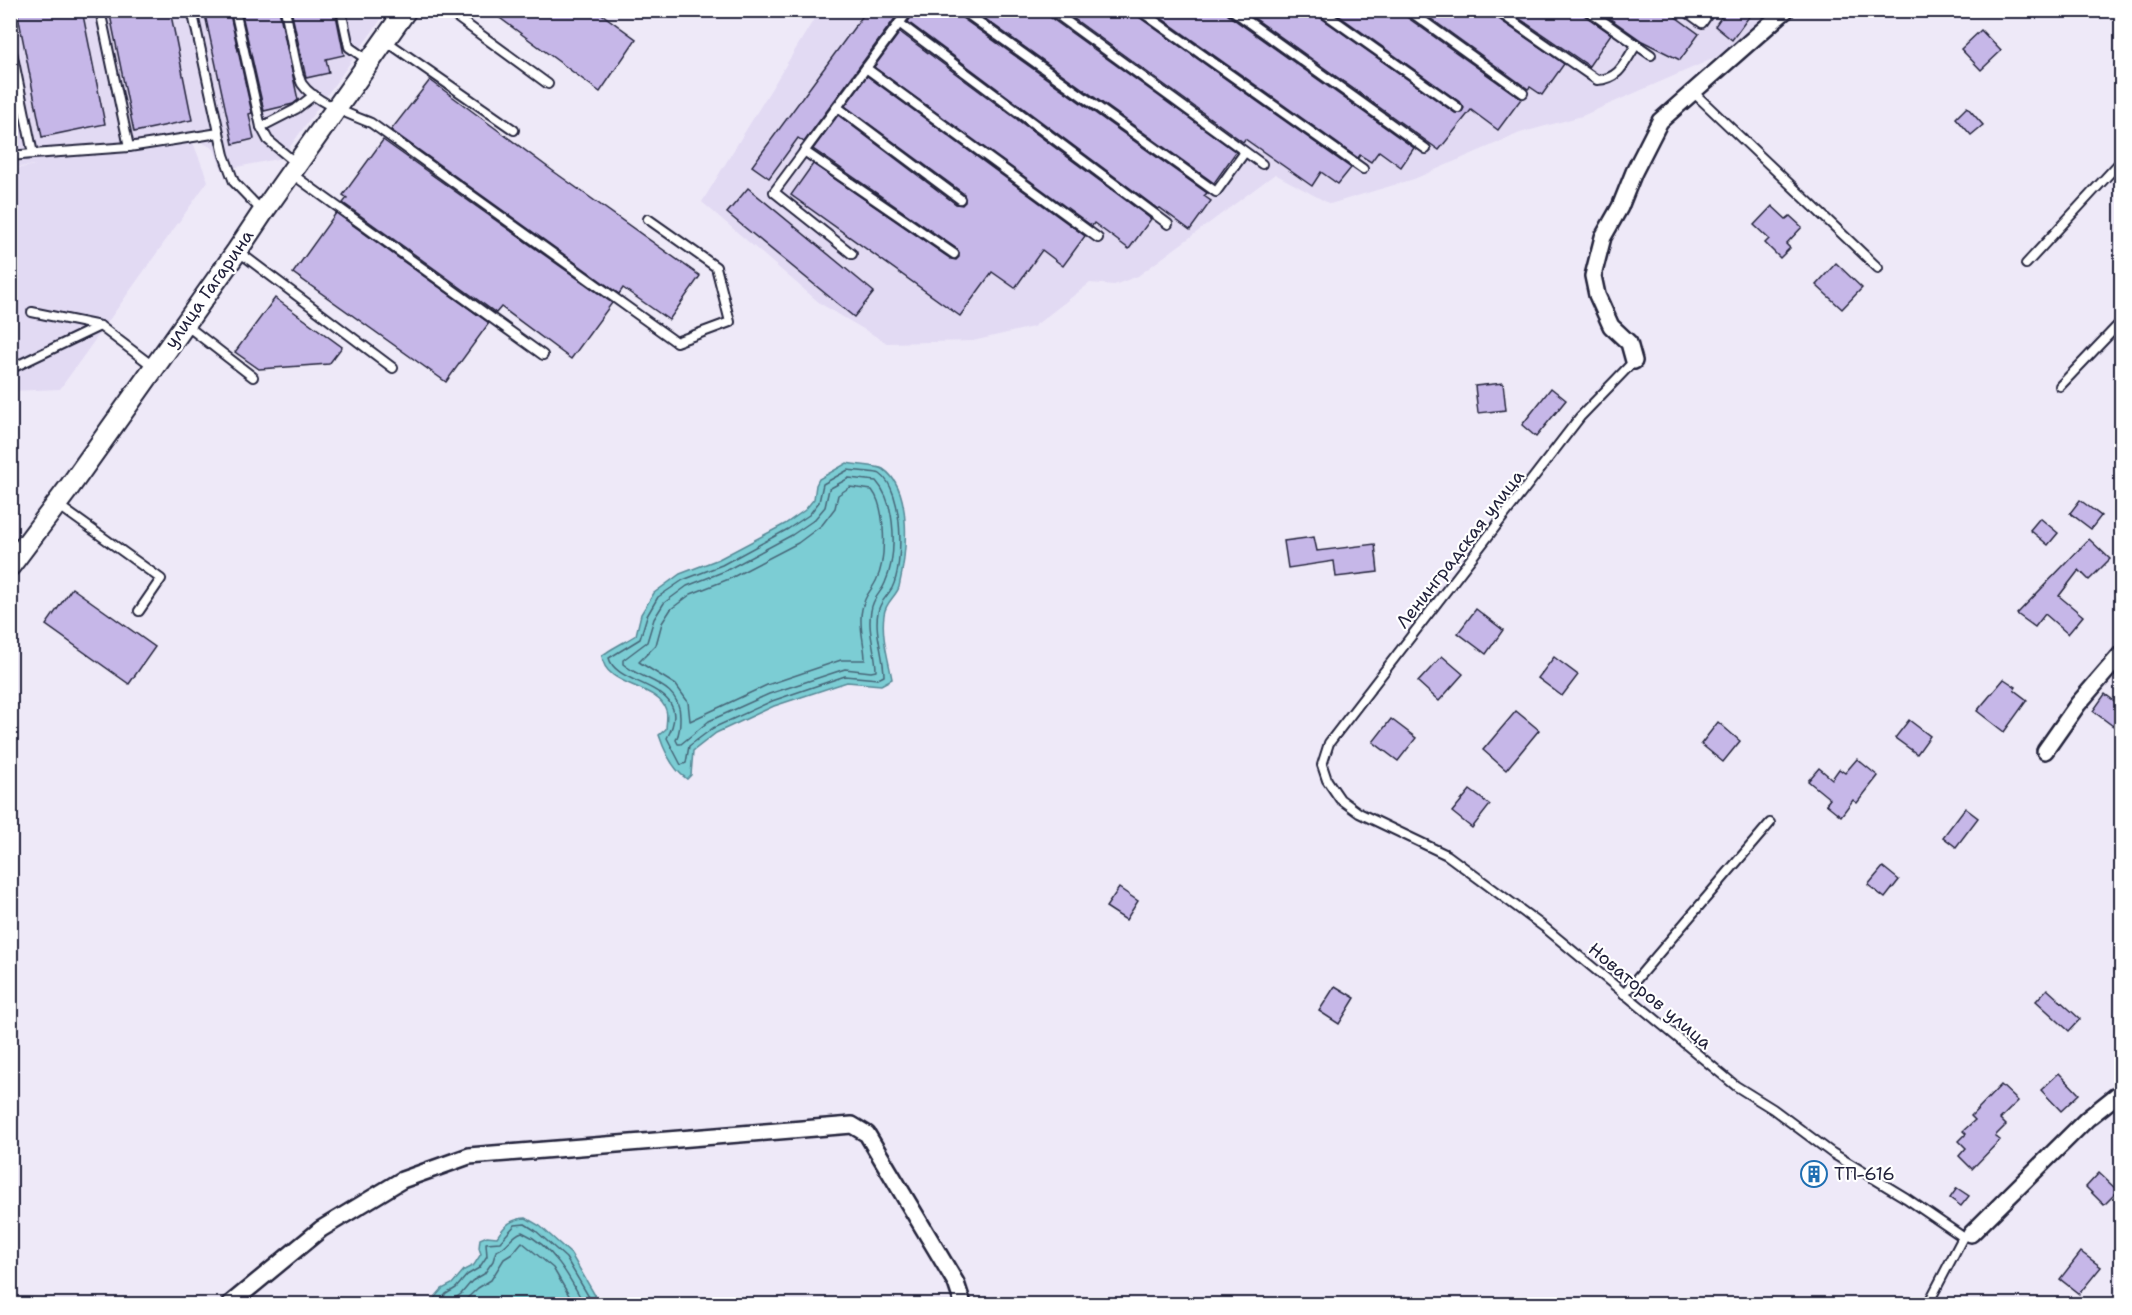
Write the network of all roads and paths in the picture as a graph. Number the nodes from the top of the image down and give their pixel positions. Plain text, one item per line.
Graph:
1 (100, 10) edge
2 (192, 10) edge
3 (235, 10) edge
4 (285, 10) edge
5 (341, 10) edge
6 (406, 10) edge
7 (447, 10) edge
8 (909, 10) edge
9 (962, 10) edge
10 (1051, 10) edge
11 (1139, 10) edge
12 (1232, 10) edge
13 (1320, 10) edge
14 (1408, 10) edge
15 (1496, 10) edge
16 (1587, 10) edge
17 (1684, 10) edge
18 (1711, 10) edge
19 (1786, 10) edge
20 (899, 23) junction
21 (385, 40) junction
22 (10, 42) edge
23 (1636, 45) junction
24 (1651, 55) dead end
25 (369, 62) junction
26 (866, 68) junction
27 (548, 84) dead end
28 (1693, 92) junction
29 (1523, 93) dead end
30 (314, 95) junction
31 (837, 107) junction
32 (336, 108) junction
33 (1458, 108) dead end
34 (261, 127) junction
35 (514, 130) dead end
36 (219, 133) junction
37 (129, 147) junction
38 (1426, 149) dead end
39 (804, 151) junction
40 (1245, 152) junction
41 (33, 154) junction
42 (10, 156) edge
43 (2121, 160) edge
44 (1262, 164) dead end
45 (294, 169) junction
46 (1363, 169) dead end
47 (960, 199) dead end
48 (263, 212) junction
49 (648, 219) dead end
50 (1168, 224) dead end
51 (1098, 238) dead end
52 (237, 251) junction
53 (852, 254) dead end
54 (954, 254) dead end
55 (2026, 264) dead end
56 (1878, 268) dead end
57 (32, 312) dead end
58 (2121, 321) edge
59 (185, 324) junction
60 (100, 326) junction
61 (543, 355) dead end
62 (1634, 361) joint
63 (154, 367) junction
64 (393, 368) dead end
65 (10, 369) edge
66 (253, 377) dead end
67 (2060, 386) dead end
68 (57, 504) junction
69 (10, 566) edge
70 (139, 611) dead end
71 (2121, 653) edge
72 (2045, 751) dead end
73 (1322, 765) joint
74 (1770, 823) dead end
75 (1623, 994) junction
76 (2121, 1091) edge
77 (1967, 1235) junction
78 (230, 1305) edge
79 (963, 1305) edge
80 (1928, 1305) edge

1 - 37 lane
2 - 36 lane
3 - 34 lane
4 - 30 lane
5 - 25 lane
6 - 21 street, улица Гагарина
7 - 27 lane
8 - 20 lane
9 - 40 lane
10 - 40 lane
11 - 46 lane
12 - 38 lane
13 - 33 lane
14 - 29 lane
15 - 23 lane
16 - 23 lane
17 - 18 lane
19 - 28 street
20 - 26 lane
20 - 50 lane
21 - 25 street, улица Гагарина
21 - 35 lane
22 - 41 lane
23 - 24 lane
25 - 32 street, улица Гагарина
26 - 31 lane
26 - 51 lane
28 - 56 lane
28 - 62 street
30 - 32 lane
30 - 34 lane
31 - 39 lane
31 - 47 lane
32 - 45 street, улица Гагарина
32 - 49 lane
34 - 45 lane
36 - 37 lane
36 - 48 lane
37 - 41 lane
39 - 53 lane
39 - 54 lane
40 - 44 lane
41 - 42 lane
43 - 55 lane
45 - 48 street, улица Гагарина
45 - 61 lane
48 - 52 street, улица Гагарина
52 - 59 street, улица Гагарина
52 - 64 lane
57 - 60 lane
58 - 67 lane
59 - 63 street, улица Гагарина
59 - 66 lane
60 - 63 lane
60 - 65 lane
62 - 73 lane, Ленинградская улица
63 - 68 street, улица Гагарина
68 - 69 street, улица Гагарина
68 - 70 lane
71 - 72 street
73 - 75 lane, Новаторов улица
74 - 75 lane
75 - 77 lane, Новаторов улица
76 - 77 street
77 - 80 lane
78 - 79 street

